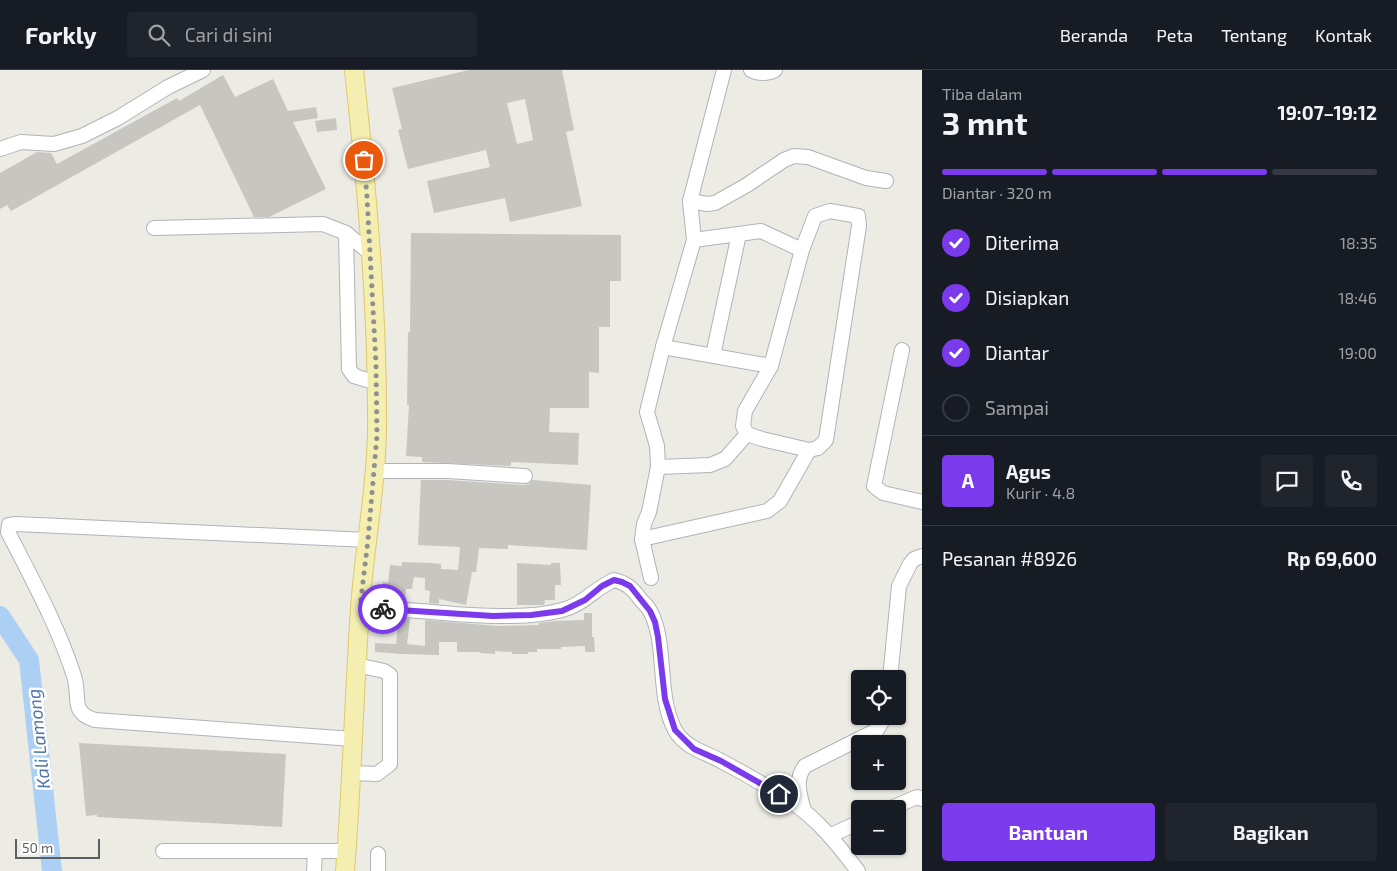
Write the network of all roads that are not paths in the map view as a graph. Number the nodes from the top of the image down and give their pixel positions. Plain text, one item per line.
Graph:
1 (203, 70) edge
2 (354, 70) edge
3 (724, 70) edge
4 (751, 70) edge
5 (775, 70) edge
6 (0, 149) edge
7 (886, 181) dead end
8 (690, 201) junction
9 (154, 228) dead end
10 (346, 233) junction
11 (739, 234) junction
12 (694, 240) junction
13 (802, 250) junction
14 (371, 254) junction
15 (663, 346) junction
16 (902, 350) dead end
17 (713, 355) junction
18 (770, 366) junction
19 (377, 383) junction
20 (747, 434) junction
21 (809, 450) junction
22 (658, 467) junction
23 (374, 471) junction
24 (525, 476) dead end
25 (922, 502) edge
26 (642, 539) junction
27 (368, 540) junction
28 (922, 556) edge
29 (651, 578) dead end
30 (360, 607) junction
31 (357, 665) junction
32 (891, 670) edge
33 (880, 725) edge
34 (353, 739) junction
35 (352, 773) junction
36 (922, 799) edge
37 (906, 802) edge
38 (804, 811) junction
39 (851, 826) edge
40 (831, 835) junction
41 (163, 851) dead end
42 (316, 851) junction
43 (347, 851) junction
44 (378, 854) dead end
45 (314, 871) edge
46 (345, 871) edge
47 (378, 871) edge
48 (858, 871) edge

1 - 6 street
2 - 14 main road
3 - 8 street
4 - 5 street
7 - 8 street
8 - 12 street
9 - 10 street
10 - 14 street
10 - 19 street
11 - 12 street
11 - 13 street
11 - 17 street
12 - 15 street
13 - 18 street
13 - 21 street
14 - 19 main road
15 - 17 street
15 - 22 street
16 - 25 street
17 - 18 street
18 - 20 street
19 - 23 main road
20 - 21 street
20 - 22 street
21 - 26 street
22 - 26 street
23 - 24 street
23 - 27 main road
26 - 29 street
27 - 30 main road
27 - 34 street
28 - 32 street
30 - 31 main road
30 - 38 street
31 - 34 main road
31 - 35 street
33 - 38 street
34 - 35 main road
35 - 43 main road
36 - 37 street
38 - 40 street
39 - 40 street
40 - 48 street
41 - 42 street
42 - 43 street
42 - 45 street
43 - 46 main road
44 - 47 street

